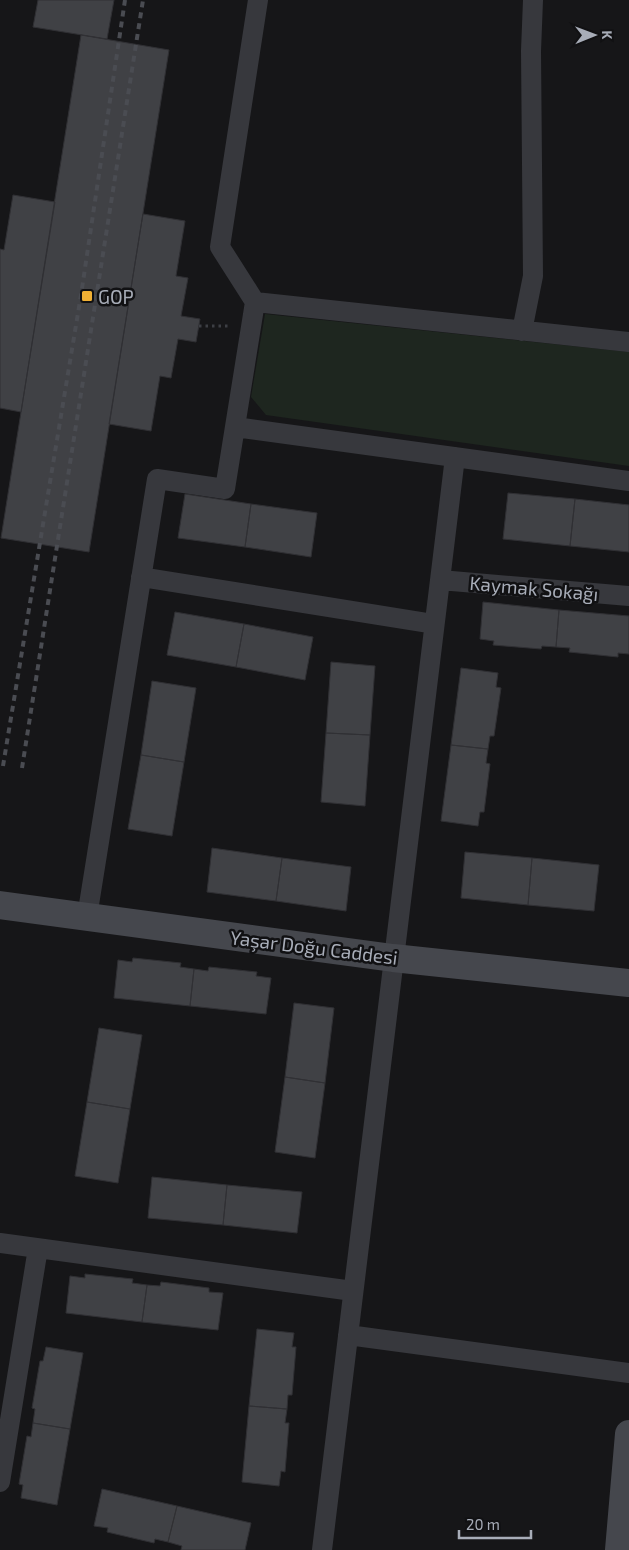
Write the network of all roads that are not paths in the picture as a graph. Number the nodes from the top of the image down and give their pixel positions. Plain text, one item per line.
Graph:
1 (258, 0) edge
2 (533, 0) edge
3 (255, 302) junction
4 (522, 331) junction
5 (629, 342) edge
6 (235, 427) junction
7 (455, 457) junction
8 (629, 481) edge
9 (141, 577) junction
10 (440, 580) junction
11 (629, 596) edge
12 (434, 624) junction
13 (0, 905) edge
14 (87, 917) junction
15 (393, 958) junction
16 (629, 983) edge
17 (0, 1243) edge
18 (38, 1248) junction
19 (353, 1291) junction
20 (348, 1335) junction
21 (629, 1373) edge
22 (629, 1434) edge
23 (0, 1482) edge
24 (322, 1550) edge
25 (619, 1550) edge

1 - 3 street
2 - 4 street
3 - 4 street
3 - 6 street
4 - 5 street
6 - 7 street
6 - 9 street
7 - 8 street
7 - 10 street
9 - 12 street
9 - 14 street
10 - 11 street, Kaymak Sokağı
10 - 12 street
12 - 15 street
13 - 14 street, Yaşar Doğu Caddesi
14 - 15 street, Yaşar Doğu Caddesi
15 - 16 street, Yaşar Doğu Caddesi
15 - 19 street
17 - 18 street
18 - 19 street
18 - 23 street
19 - 20 street
20 - 21 street
20 - 24 street
22 - 25 street

